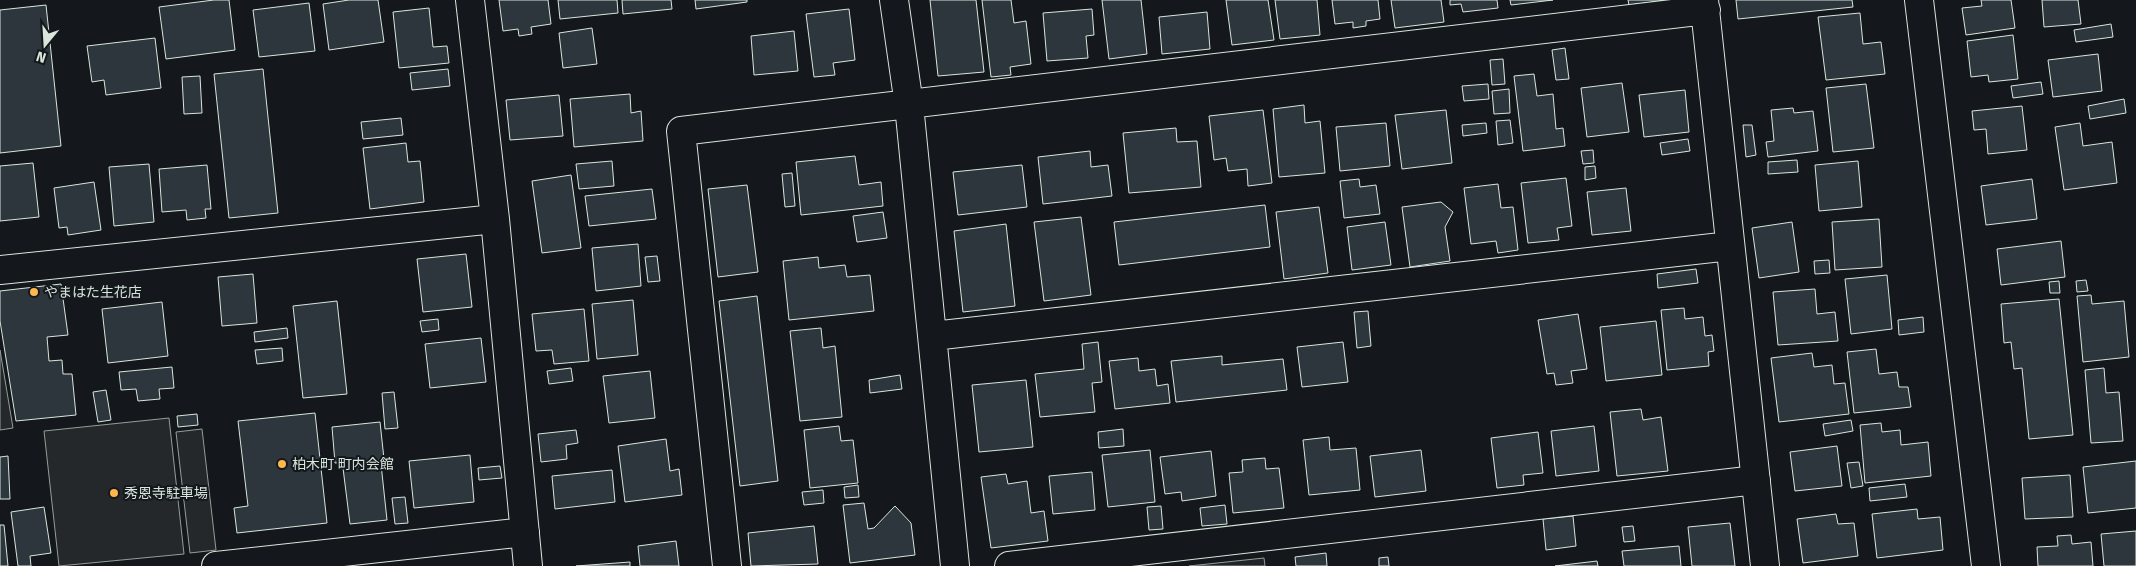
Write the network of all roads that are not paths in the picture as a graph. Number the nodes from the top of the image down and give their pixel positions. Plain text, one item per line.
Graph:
1 (470, 0) edge
2 (894, 0) edge
3 (1919, 0) edge
4 (1705, 5) edge
5 (909, 105) junction
6 (495, 219) junction
7 (1730, 246) junction
8 (0, 270) edge
9 (932, 336) junction
10 (1756, 480) junction
11 (525, 532) junction
12 (216, 566) edge
13 (528, 566) edge
14 (727, 566) edge
15 (955, 566) edge
16 (1010, 566) edge
17 (1766, 566) edge
18 (1986, 566) edge

1 - 6 street
2 - 5 street
3 - 18 street
4 - 5 street
4 - 7 street
5 - 9 street
5 - 14 street
6 - 8 street
6 - 11 street
7 - 9 street
7 - 10 street
9 - 15 street
10 - 16 street
10 - 17 street
11 - 12 street
11 - 13 street

